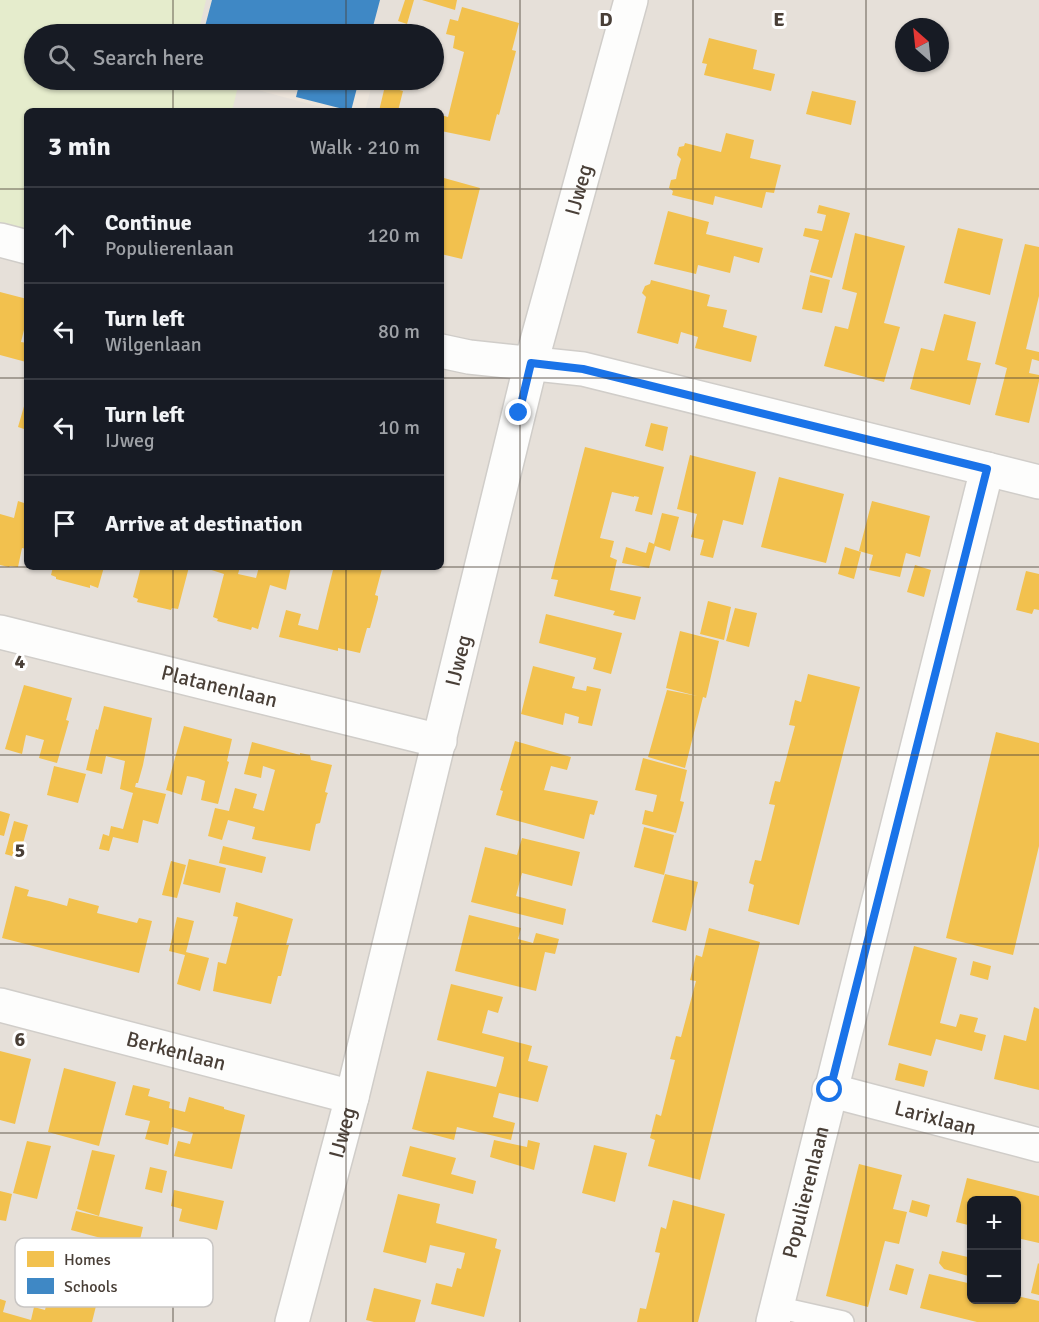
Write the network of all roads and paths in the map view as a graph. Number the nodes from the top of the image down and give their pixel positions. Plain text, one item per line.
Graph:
1 (631, 0) edge
2 (0, 240) edge
3 (24, 246) edge
4 (444, 352) edge
5 (531, 363) junction
6 (987, 469) junction
7 (1039, 482) edge
8 (0, 632) edge
9 (440, 741) junction
10 (0, 1005) edge
11 (830, 1090) junction
12 (352, 1097) junction
13 (1039, 1145) edge
14 (775, 1314) edge
15 (292, 1322) edge
16 (843, 1322) edge

1 - 5 street, IJweg
2 - 3 street
4 - 5 street
5 - 6 street
5 - 9 street, IJweg
6 - 7 street
6 - 11 street, Populierenlaan
8 - 9 street, Platanenlaan
9 - 12 street, IJweg
10 - 12 street, Berkenlaan
11 - 13 street, Larixlaan
11 - 14 street, Populierenlaan
12 - 15 street, IJweg
14 - 16 lane

